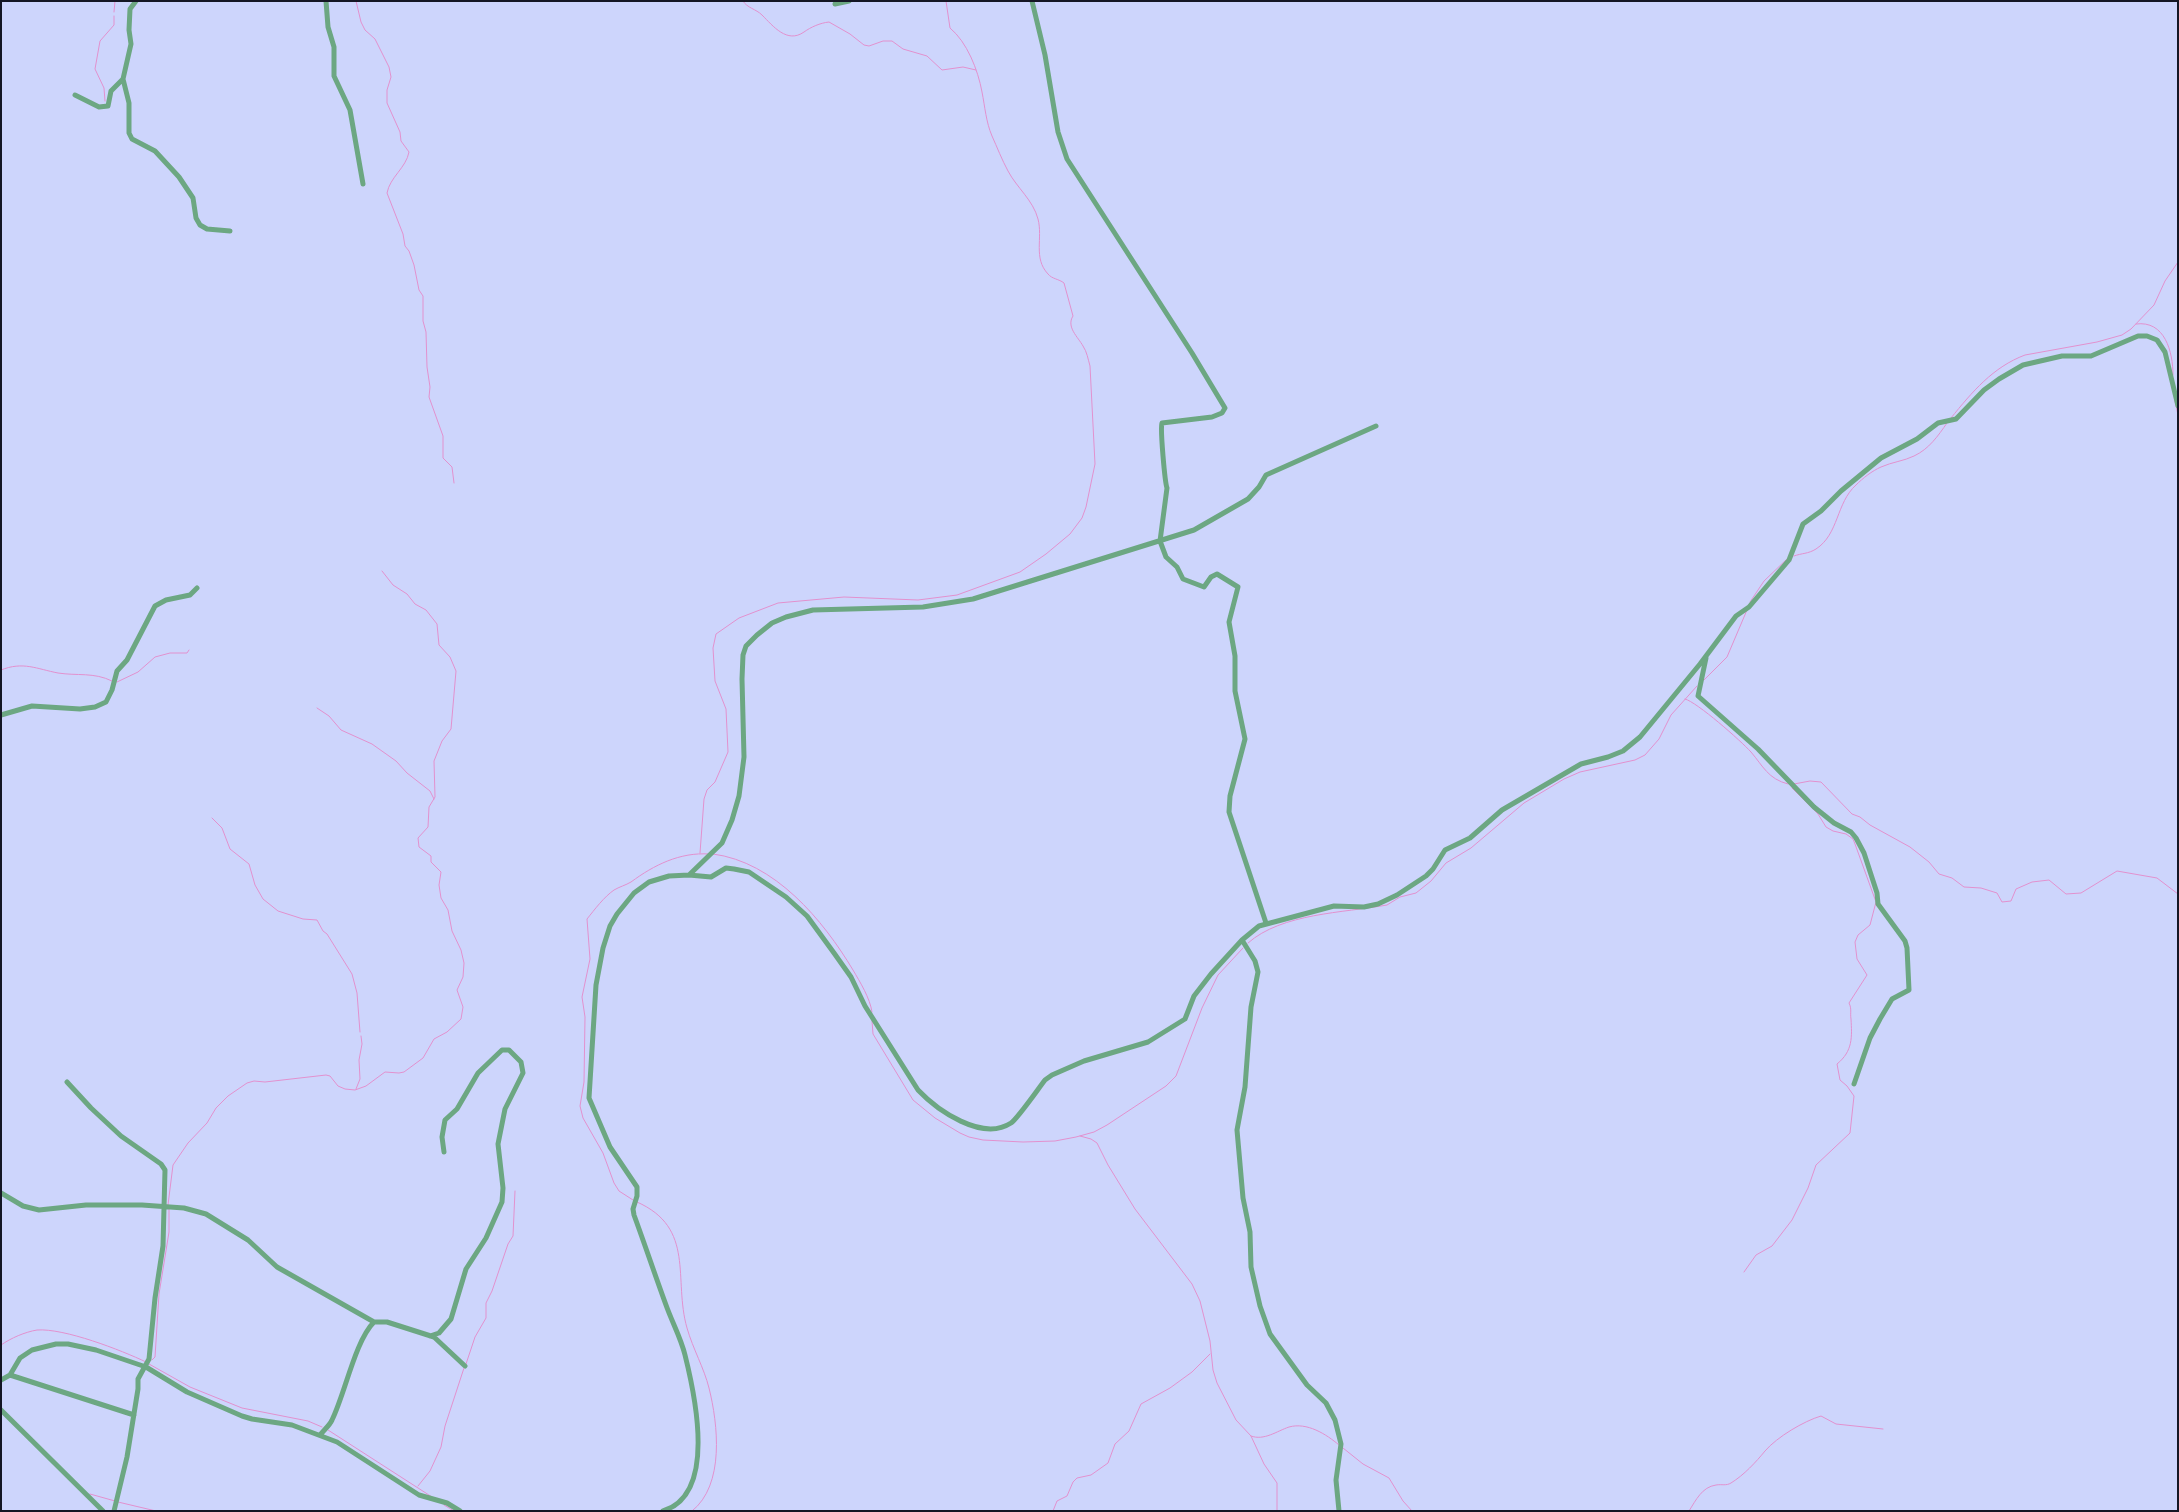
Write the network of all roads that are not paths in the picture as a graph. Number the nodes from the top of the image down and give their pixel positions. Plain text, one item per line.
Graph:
1 (136, 1) edge
2 (326, 1) edge
3 (849, 1) edge
4 (1032, 1) edge
5 (835, 4) dead end
6 (123, 79) junction
7 (75, 95) dead end
8 (363, 184) dead end
9 (230, 232) dead end
10 (2178, 406) edge
11 (1376, 426) dead end
12 (1160, 541) junction
13 (197, 588) dead end
14 (1706, 657) junction
15 (1, 715) edge
16 (689, 875) junction
17 (1266, 923) junction
18 (1242, 940) junction
19 (67, 1082) dead end
20 (1854, 1084) dead end
21 (444, 1152) dead end
22 (1, 1194) edge
23 (163, 1207) junction
24 (374, 1322) junction
25 (430, 1336) junction
26 (465, 1366) dead end
27 (146, 1367) junction
28 (10, 1375) junction
29 (1, 1380) edge
30 (1, 1410) edge
31 (134, 1415) junction
32 (320, 1435) junction
33 (102, 1511) edge
34 (114, 1511) edge
35 (460, 1511) edge
36 (663, 1511) edge
37 (1339, 1511) edge

1 - 6 street
2 - 8 street
3 - 5 street
4 - 12 street
6 - 7 street
6 - 9 street
10 - 14 street
11 - 12 street
12 - 16 street
12 - 17 street
13 - 15 street
14 - 17 street
14 - 20 street
16 - 18 street
16 - 36 street
17 - 18 street
18 - 37 street
19 - 23 street
21 - 25 street
22 - 23 street
23 - 24 street
23 - 27 street
24 - 25 street
24 - 32 street
25 - 26 street
27 - 28 street
27 - 31 street
27 - 32 street
28 - 29 street
28 - 31 street
30 - 33 street
31 - 34 street
32 - 35 street

